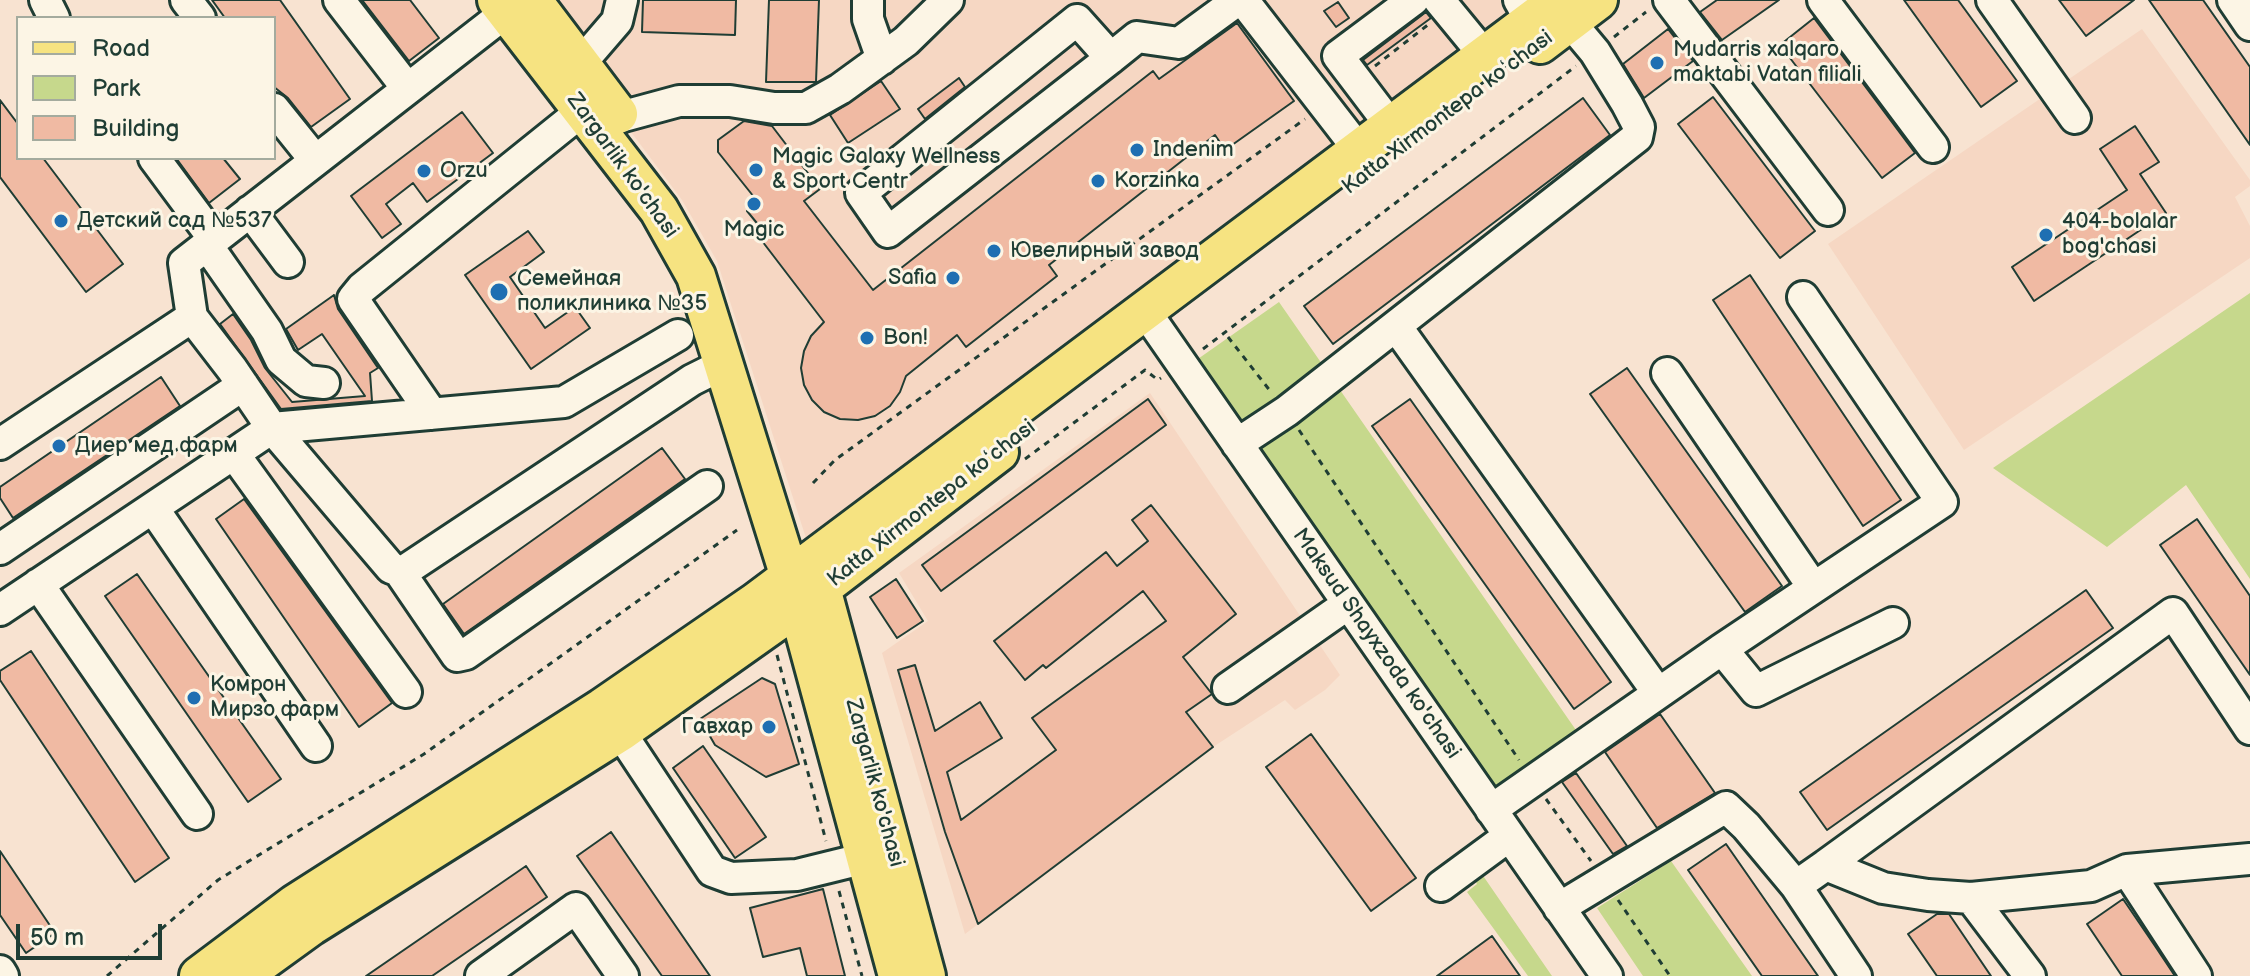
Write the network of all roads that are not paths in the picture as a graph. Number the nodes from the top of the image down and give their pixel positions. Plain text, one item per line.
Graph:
1 (186, 0) edge
2 (339, 0) edge
3 (622, 0) edge
4 (868, 0) edge
5 (948, 0) edge
6 (1240, 0) edge
7 (1823, 0) edge
8 (1992, 0) edge
9 (2233, 0) edge
10 (514, 3) edge
11 (1660, 4) edge
12 (1429, 6) edge
13 (1553, 14) edge
14 (198, 16) edge
15 (2250, 25) edge
16 (1485, 56) junction
17 (1111, 58) junction
18 (882, 59) junction
19 (580, 64) junction
20 (407, 88) junction
21 (276, 111) edge
22 (582, 111) junction
23 (620, 117) junction
24 (2075, 118) dead end
25 (1391, 126) junction
26 (1933, 147) dead end
27 (1359, 150) junction
28 (155, 160) edge
29 (315, 160) junction
30 (1828, 210) dead end
31 (250, 211) junction
32 (211, 242) junction
33 (288, 262) dead end
34 (1803, 297) dead end
35 (192, 317) junction
36 (1151, 321) junction
37 (1396, 326) junction
38 (678, 335) dead end
39 (724, 364) junction
40 (1667, 373) dead end
41 (324, 383) dead end
42 (243, 385) junction
43 (432, 414) junction
44 (272, 428) junction
45 (0, 444) edge
46 (1237, 444) junction
47 (234, 454) junction
48 (707, 486) dead end
49 (153, 508) junction
50 (0, 549) edge
51 (399, 571) junction
52 (806, 583) junction
53 (38, 584) junction
54 (1813, 587) junction
55 (1348, 604) junction
56 (0, 610) edge
57 (1893, 623) dead end
58 (1722, 649) junction
59 (1228, 688) dead end
60 (406, 692) dead end
61 (1658, 693) junction
62 (2250, 729) edge
63 (620, 732) junction
64 (316, 746) dead end
65 (1491, 810) junction
66 (197, 814) dead end
67 (1509, 836) junction
68 (2250, 859) edge
69 (850, 862) junction
70 (1826, 865) junction
71 (2127, 870) junction
72 (1441, 886) dead end
73 (1796, 886) junction
74 (1971, 898) junction
75 (1559, 908) junction
76 (222, 969) edge
77 (481, 976) edge
78 (623, 976) edge
79 (898, 976) edge
80 (926, 976) edge
81 (1607, 976) edge
82 (1856, 976) edge
83 (2030, 976) edge
84 (2196, 976) edge

1 - 14 street
2 - 20 street
3 - 19 street
4 - 18 street
5 - 18 street
6 - 17 street
6 - 27 street
7 - 26 street
8 - 24 street
9 - 15 street
10 - 19 main road, Zargarlik ko'chasi
10 - 20 street
10 - 22 main road, Zargarlik ko'chasi
11 - 30 street
12 - 16 street
12 - 25 street
13 - 16 main road, Katta Xirmontepa koʻchasi
13 - 36 main road, Katta Xirmontepa koʻchasi
13 - 37 street
16 - 25 main road, Katta Xirmontepa koʻchasi
17 - 17 street
18 - 23 street
19 - 23 main road, Zargarlik ko'chasi
20 - 29 street
21 - 29 street
22 - 39 main road, Zargarlik ko'chasi
22 - 43 street
23 - 52 main road, Zargarlik ko'chasi
25 - 27 main road, Katta Xirmontepa koʻchasi
27 - 36 main road, Katta Xirmontepa koʻchasi
28 - 32 street
29 - 31 street
31 - 32 street
31 - 33 street
32 - 35 street
32 - 41 street
34 - 54 street
35 - 42 street
35 - 45 street
36 - 46 street, Maksud Shayxzoda ko'chasi
36 - 52 main road, Katta Xirmontepa koʻchasi
37 - 46 street
37 - 61 street
38 - 43 street
39 - 51 street
39 - 52 main road, Zargarlik ko'chasi
40 - 54 street
42 - 44 street
42 - 50 street
43 - 44 street
44 - 47 street
44 - 51 street
46 - 55 street, Maksud Shayxzoda ko'chasi
47 - 49 street
47 - 60 street
48 - 51 street
49 - 53 street
49 - 64 street
52 - 63 main road, Katta Xirmontepa koʻchasi
52 - 69 main road, Zargarlik ko'chasi
52 - 76 main road, Katta Xirmontepa koʻchasi
52 - 80 main road, Zargarlik ko'chasi
53 - 56 street
53 - 66 street
54 - 58 street
55 - 59 street
55 - 65 street, Maksud Shayxzoda ko'chasi
57 - 58 street
58 - 61 street
61 - 65 street
62 - 70 street
63 - 69 street
63 - 76 main road, Katta Xirmontepa koʻchasi
65 - 67 street, Maksud Shayxzoda ko'chasi
67 - 72 street
67 - 75 street, Maksud Shayxzoda ko'chasi
68 - 71 street
69 - 79 main road, Zargarlik ko'chasi
70 - 73 street
70 - 74 street
71 - 74 street
71 - 84 street
73 - 75 street
73 - 82 street
74 - 83 street
75 - 81 street, Maksud Shayxzoda ko'chasi
77 - 78 street

